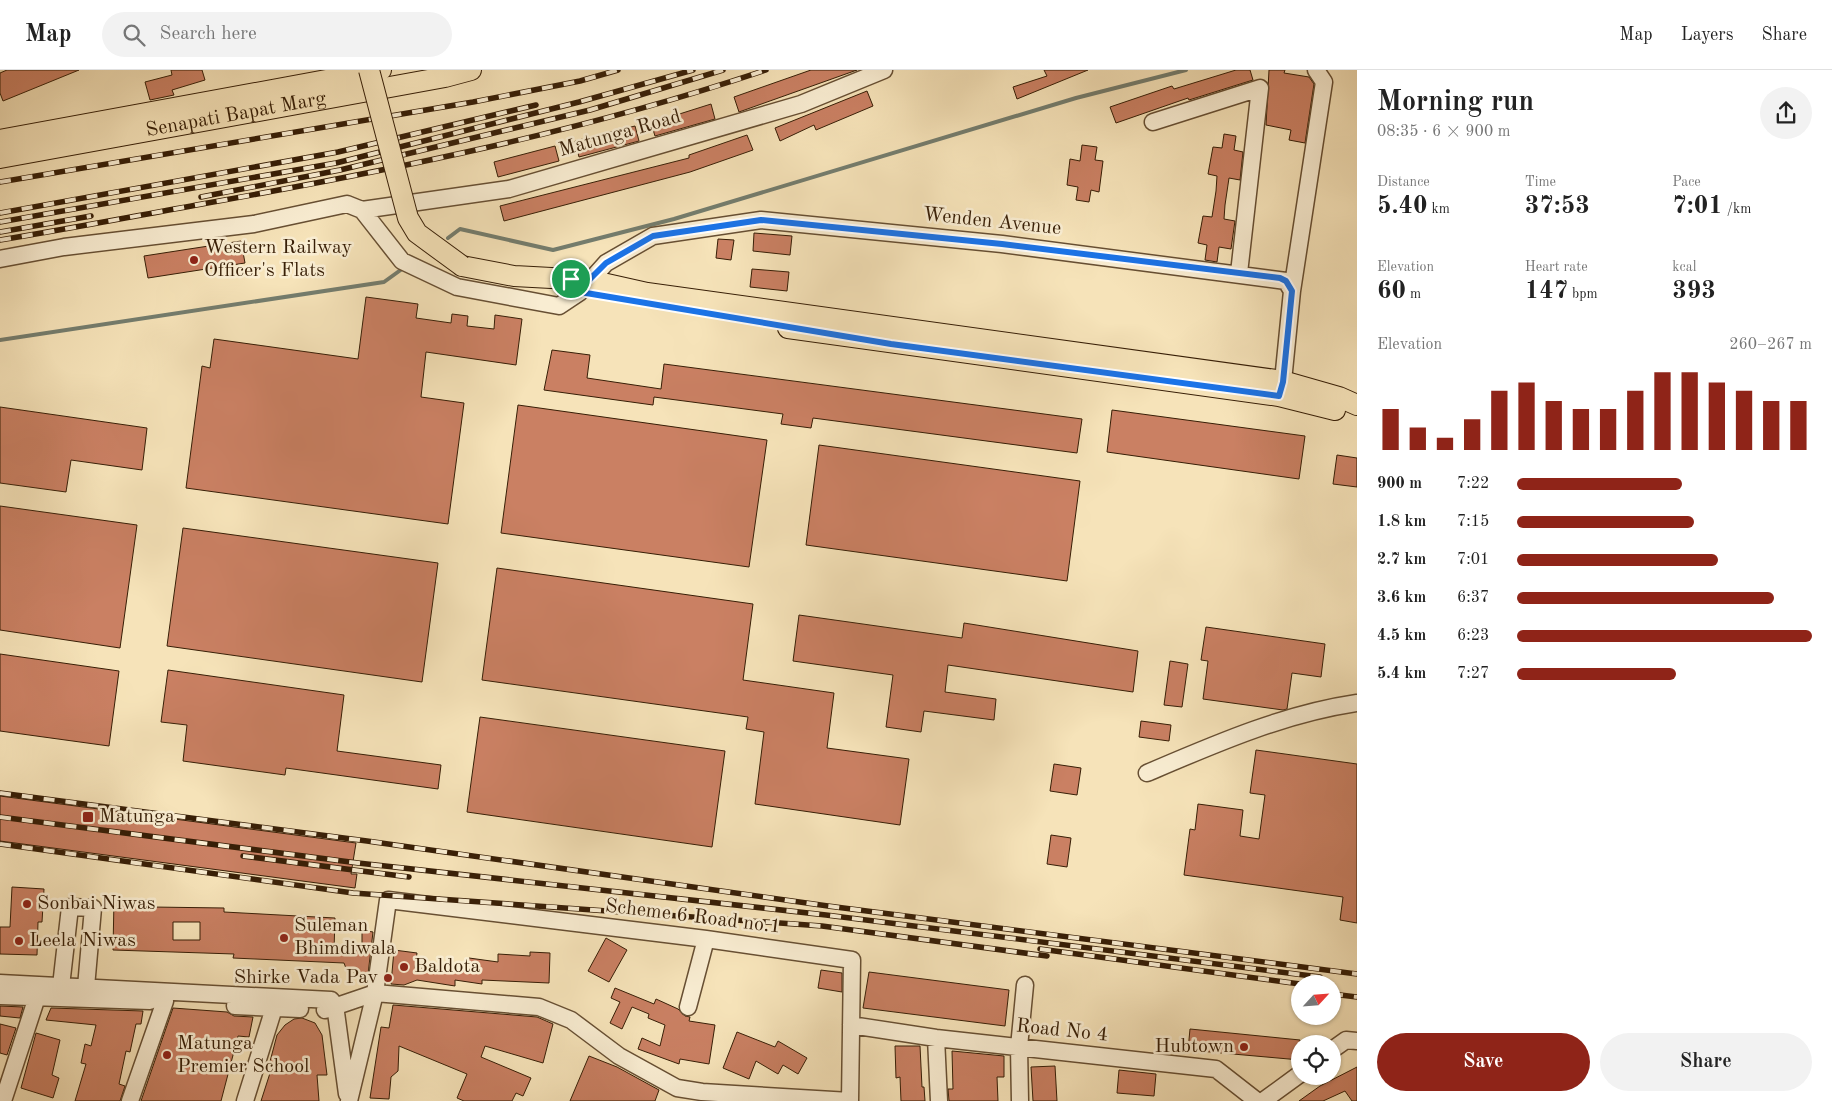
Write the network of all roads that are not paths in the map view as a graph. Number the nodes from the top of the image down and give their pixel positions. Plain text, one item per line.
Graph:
1 (471, 70) edge
2 (884, 70) edge
3 (369, 74) edge
4 (413, 76) edge
5 (1320, 76) edge
6 (1152, 122) dead end
7 (0, 140) edge
8 (37, 142) junction
9 (0, 158) edge
10 (362, 210) junction
11 (0, 259) edge
12 (1239, 273) junction
13 (580, 284) junction
14 (1292, 291) junction
15 (1281, 389) junction
16 (1357, 405) edge
17 (1357, 418) edge
18 (1357, 703) edge
19 (1147, 773) dead end
20 (706, 939) junction
21 (0, 982) edge
22 (1025, 985) dead end
23 (61, 986) junction
24 (86, 987) junction
25 (375, 993) junction
26 (0, 996) edge
27 (36, 998) junction
28 (165, 1002) junction
29 (274, 1008) junction
30 (330, 1008) junction
31 (688, 1008) dead end
32 (851, 1025) junction
33 (936, 1038) junction
34 (1357, 1042) edge
35 (1341, 1044) edge
36 (1019, 1047) junction
37 (1291, 1080) edge
38 (694, 1096) edge
39 (3, 1101) edge
40 (130, 1101) edge
41 (245, 1101) edge
42 (338, 1101) edge
43 (348, 1101) edge
44 (850, 1101) edge
45 (939, 1101) edge
46 (1020, 1101) edge
47 (1257, 1101) edge
48 (1262, 1101) edge

1 - 4 main road, Senapati Bapat Marg
2 - 10 street, Matunga Road
3 - 4 main road, Senapati Bapat Marg
3 - 8 main road, Senapati Bapat Marg
3 - 13 main road, bridge
5 - 14 street
6 - 12 street
7 - 8 main road, Senapati Bapat Marg
8 - 9 main road, Senapati Bapat Marg
10 - 11 street, Matunga Road
10 - 13 street, Wenden Avenue
12 - 13 street, Wenden Avenue
12 - 14 street, Wenden Avenue
13 - 15 main road
14 - 15 street
15 - 16 main road
15 - 17 main road
18 - 19 street
20 - 25 street, Scheme 6 Road no.1
20 - 31 street
20 - 32 street, Scheme 6 Road no.1
21 - 23 street
22 - 36 street
23 - 24 street
23 - 24 street
24 - 30 street
25 - 30 street
25 - 38 street
25 - 43 street
26 - 27 street
27 - 28 street
27 - 39 street
28 - 29 street
28 - 40 street
29 - 30 street
29 - 41 street
30 - 42 street
30 - 43 street
32 - 33 street, Road No 4
32 - 44 street, Scheme 6 Road no.1
33 - 36 street, Road No 4
33 - 45 street
34 - 35 street
36 - 46 street
36 - 47 street, Road No 4
37 - 48 street
38 - 44 street

